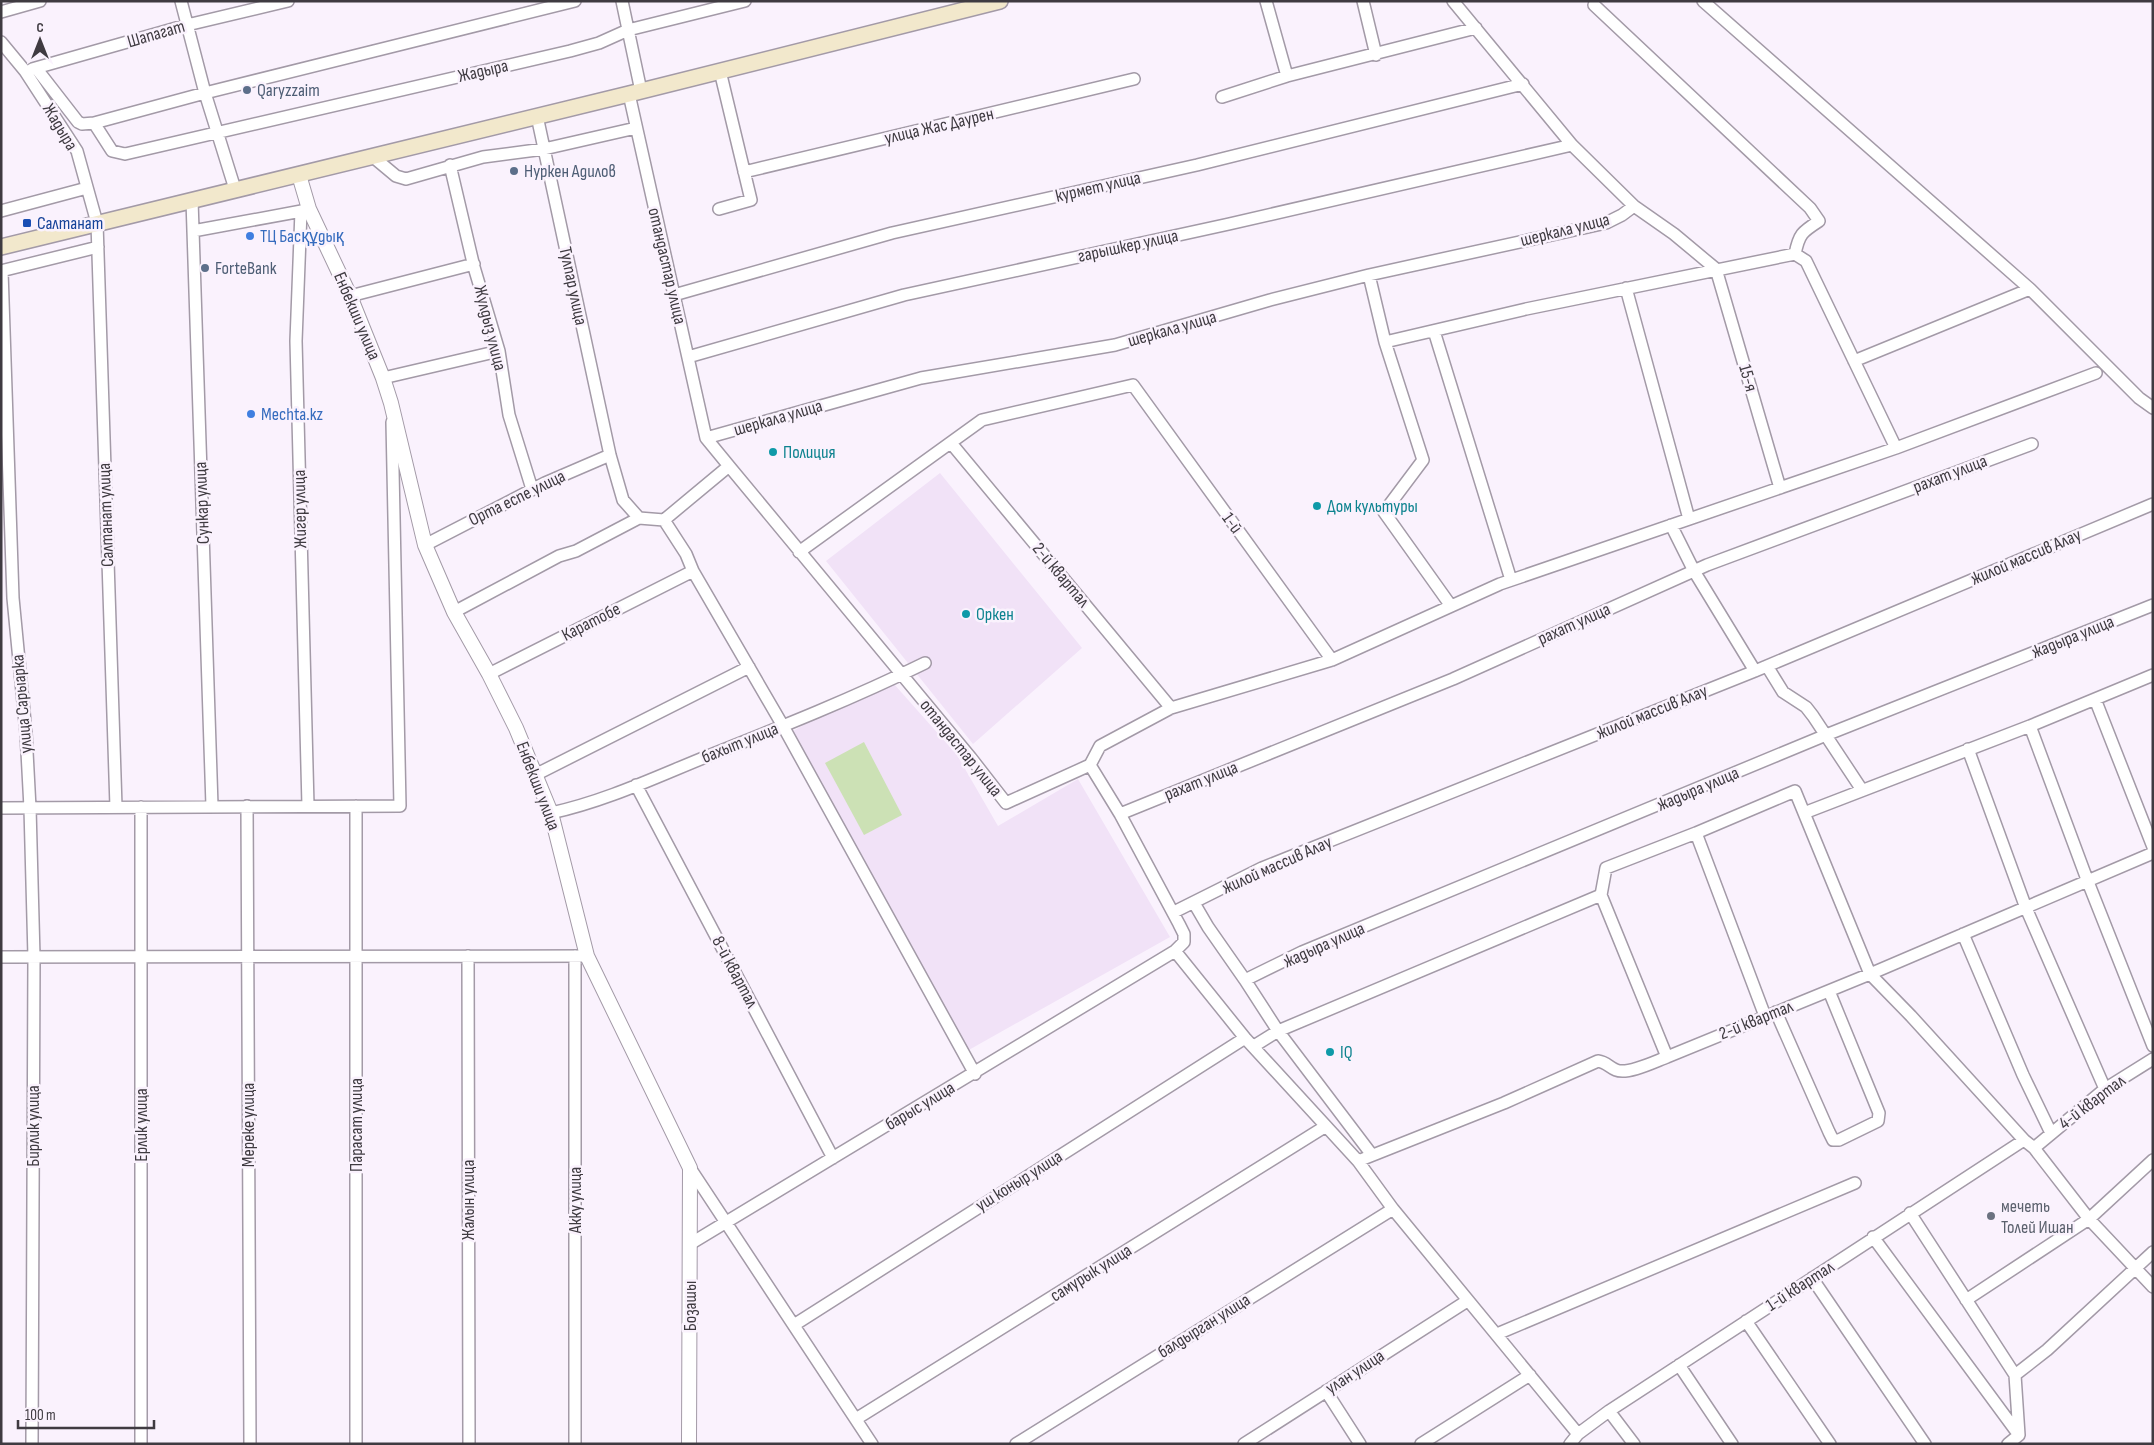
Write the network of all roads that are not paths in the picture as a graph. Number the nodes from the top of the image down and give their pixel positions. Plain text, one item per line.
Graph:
1 (40, 1) edge
2 (181, 1) edge
3 (288, 1) edge
4 (575, 1) edge
5 (622, 1) edge
6 (745, 1) edge
7 (1000, 1) edge
8 (1266, 1) edge
9 (1363, 1) edge
10 (1453, 1) edge
11 (1703, 1) edge
12 (1594, 5) dead end
13 (1, 12) edge
14 (188, 25) junction
15 (1476, 28) junction
16 (628, 30) junction
17 (1, 42) edge
18 (1376, 55) junction
19 (31, 70) junction
20 (720, 71) junction
21 (1287, 76) junction
22 (1134, 79) dead end
23 (1523, 84) junction
24 (205, 93) junction
25 (635, 93) junction
26 (1222, 97) dead end
27 (537, 116) junction
28 (94, 123) junction
29 (636, 128) junction
30 (218, 133) junction
31 (1572, 145) junction
32 (544, 149) junction
33 (372, 156) junction
34 (450, 165) junction
35 (744, 172) junction
36 (299, 175) junction
37 (87, 188) junction
38 (235, 189) junction
39 (192, 200) junction
40 (1634, 206) junction
41 (719, 209) dead end
42 (305, 210) junction
43 (1, 211) edge
44 (97, 224) junction
45 (193, 230) junction
46 (1, 247) edge
47 (98, 247) junction
48 (1795, 254) junction
49 (474, 264) junction
50 (1716, 269) junction
51 (2, 271) edge
52 (1369, 275) junction
53 (1626, 288) junction
54 (2030, 290) junction
55 (674, 295) junction
56 (350, 296) junction
57 (1434, 331) junction
58 (1385, 342) junction
59 (498, 351) junction
60 (688, 357) junction
61 (1854, 361) junction
62 (2096, 373) dead end
63 (384, 378) junction
64 (391, 403) junction
65 (2153, 408) edge
66 (706, 438) junction
67 (951, 443) junction
68 (2032, 444) dead end
69 (1896, 448) junction
70 (610, 454) junction
71 (729, 466) junction
72 (1780, 488) junction
73 (532, 489) junction
74 (2153, 504) edge
75 (639, 518) junction
76 (1689, 519) junction
77 (664, 520) junction
78 (1671, 525) junction
79 (424, 545) junction
80 (799, 552) junction
81 (693, 571) junction
82 (1694, 571) junction
83 (1511, 580) junction
84 (2153, 605) edge
85 (1451, 606) junction
86 (454, 612) junction
87 (1332, 660) junction
88 (925, 664) dead end
89 (1767, 666) junction
90 (749, 667) junction
91 (1755, 671) junction
92 (489, 674) junction
93 (901, 675) junction
94 (2153, 675) edge
95 (2095, 699) junction
96 (1171, 708) junction
97 (783, 726) junction
98 (2030, 726) junction
99 (1826, 735) junction
100 (1968, 749) junction
101 (1090, 765) junction
102 (536, 775) junction
103 (636, 785) junction
104 (1862, 790) junction
105 (141, 806) junction
106 (212, 806) junction
107 (247, 806) junction
108 (308, 806) junction
109 (356, 806) junction
110 (116, 807) junction
111 (1, 808) edge
112 (30, 808) junction
113 (551, 813) junction
114 (1120, 814) junction
115 (1804, 814) junction
116 (1696, 833) junction
117 (2153, 847) edge
118 (2153, 853) edge
119 (2088, 882) junction
120 (1602, 894) junction
121 (1194, 903) junction
122 (2026, 908) junction
123 (1174, 912) junction
124 (1963, 934) junction
125 (1175, 951) junction
126 (248, 956) junction
127 (356, 956) junction
128 (468, 956) junction
129 (581, 956) junction
130 (1, 957) edge
131 (34, 957) junction
132 (141, 957) junction
133 (1870, 974) junction
134 (1246, 980) junction
135 (1829, 991) junction
136 (1776, 1012) junction
137 (1765, 1016) junction
138 (1278, 1031) junction
139 (1245, 1038) junction
140 (1254, 1046) junction
141 (2153, 1046) edge
142 (1667, 1057) junction
143 (2153, 1059) edge
144 (975, 1074) junction
145 (2106, 1088) junction
146 (1326, 1126) junction
147 (2051, 1133) junction
148 (2024, 1140) junction
149 (2034, 1148) junction
150 (1372, 1155) junction
151 (833, 1158) junction
152 (2153, 1160) edge
153 (1358, 1161) junction
154 (690, 1168) junction
155 (1855, 1183) dead end
156 (1393, 1209) junction
157 (1910, 1213) junction
158 (2090, 1219) junction
159 (726, 1222) junction
160 (1873, 1238) junction
161 (690, 1244) junction
162 (2153, 1252) edge
163 (2136, 1269) junction
164 (1812, 1278) junction
165 (2153, 1287) edge
166 (1966, 1300) junction
167 (1467, 1301) junction
168 (1746, 1321) junction
169 (794, 1325) junction
170 (1497, 1334) junction
171 (1679, 1365) junction
172 (1530, 1375) junction
173 (2015, 1375) junction
174 (1326, 1391) junction
175 (1610, 1411) junction
176 (856, 1419) junction
177 (1578, 1434) junction
178 (2019, 1435) junction
179 (32, 1444) edge
180 (141, 1444) edge
181 (250, 1444) edge
182 (356, 1444) edge
183 (469, 1444) edge
184 (575, 1444) edge
185 (689, 1444) edge
186 (872, 1444) edge
187 (1016, 1444) edge
188 (1244, 1444) edge
189 (1360, 1444) edge
190 (1421, 1444) edge
191 (1570, 1444) edge
192 (1634, 1444) edge
193 (1732, 1444) edge
194 (1830, 1444) edge
195 (1925, 1444) edge
196 (2008, 1444) edge

1 - 13 street
2 - 14 street
3 - 14 street, Шапагат
4 - 24 street
5 - 16 street, отандастар улица
6 - 16 street, Жадыра
7 - 20 main road
8 - 21 street
9 - 18 street
10 - 15 street
11 - 54 street
12 - 48 street
14 - 19 street, Шапагат
14 - 24 street
15 - 18 street
15 - 23 street
16 - 25 street, отандастар улица
16 - 30 street, Жадыра
17 - 19 street, Жадыра
18 - 21 street
19 - 28 street
19 - 37 street, Жадыра
20 - 25 main road
20 - 35 street
21 - 26 street
22 - 35 street, улица Жас Даурен
23 - 31 street
23 - 55 street, курмет улица
24 - 28 street
24 - 30 street
25 - 27 main road
25 - 29 street, отандастар улица
27 - 32 street, Тулпар улица
27 - 33 main road
28 - 30 street, Жадыра
29 - 32 street
29 - 55 street, отандастар улица
30 - 38 street
31 - 40 street
31 - 60 street, гарышкер улица
32 - 34 street
32 - 70 street, Тулпар улица
33 - 34 street
33 - 36 main road
34 - 49 street, Жулдыз улица
35 - 41 street
36 - 38 main road
36 - 42 street, Енбекши улица
37 - 43 street
37 - 44 street, Жадыра
38 - 39 main road
39 - 44 main road
39 - 45 street, Сункар улица
40 - 50 street
40 - 52 street, шеркала улица
42 - 45 street
42 - 56 street, Енбекши улица
42 - 108 street, Жигер улица
44 - 46 main road
44 - 47 street, Салтанат улица
45 - 106 street, Сункар улица
47 - 51 street
47 - 110 street, Салтанат улица
48 - 50 street
48 - 61 street
49 - 56 street
49 - 59 street, Жулдыз улица
50 - 53 street
50 - 72 street, 15-я
51 - 112 street, улица Сарыарка
52 - 58 street
52 - 66 street, шеркала улица
53 - 57 street
53 - 76 street
54 - 61 street
54 - 65 street
55 - 60 street, отандастар улица
56 - 63 street, Енбекши улица
57 - 58 street
57 - 83 street
58 - 85 street
59 - 63 street
59 - 73 street, Жулдыз улица
60 - 66 street, отандастар улица
61 - 69 street
62 - 69 street
63 - 64 street, Енбекши улица
64 - 79 street, Енбекши улица
64 - 109 street, Енбекши улица
66 - 71 street, отандастар улица
67 - 80 street
67 - 87 street, 1-й
67 - 96 street, 2-й квартал
68 - 82 street, рахат улица
69 - 72 street
70 - 73 street, Орта еспе улица
70 - 75 street, Тулпар улица
71 - 77 street
71 - 80 street, отандастар улица
72 - 76 street
73 - 79 street, Орта еспе улица
74 - 89 street, жилой массив Алау
75 - 77 street
75 - 86 street
76 - 78 street
77 - 81 street
78 - 82 street
78 - 83 street
79 - 86 street, Енбекши улица
80 - 93 street, отандастар улица
81 - 90 street
81 - 92 street, Каратобе
82 - 91 street
82 - 114 street, рахат улица
83 - 85 street
84 - 99 street, жадыра улица
85 - 87 street
86 - 92 street, Енбекши улица
87 - 96 street
88 - 93 street, бахыт улица
89 - 91 street, жилой массив Алау
89 - 99 street
90 - 97 street
90 - 102 street
91 - 121 street, жилой массив Алау
92 - 102 street, Енбекши улица
93 - 97 street, бахыт улица
93 - 101 street, отандастар улица
94 - 95 street
95 - 98 street
95 - 117 street
96 - 101 street
97 - 103 street, бахыт улица
97 - 144 street
98 - 100 street
98 - 119 street
99 - 104 street
99 - 134 street, жадыра улица
100 - 104 street
100 - 122 street
101 - 114 street
102 - 113 street, Енбекши улица
103 - 113 street, бахыт улица
103 - 151 street, 8-й квартал
104 - 115 street
105 - 106 street
105 - 110 street
105 - 132 street, Ерлик улица
106 - 107 street
107 - 108 street
107 - 126 street, Мереке улица
108 - 109 street
109 - 127 street, Парасат улица
110 - 112 street
111 - 112 street
112 - 131 street, Бирлик улица
113 - 129 street, Енбекши улица
114 - 123 street
115 - 116 street
115 - 133 street
116 - 120 street
116 - 137 street
118 - 119 street, 2-й квартал
119 - 122 street, 2-й квартал
119 - 141 street
120 - 138 street
120 - 142 street
121 - 123 street, жилой массив Алау
121 - 134 street
122 - 124 street, 2-й квартал
122 - 145 street
123 - 125 street
124 - 133 street, 2-й квартал
124 - 147 street
125 - 139 street
125 - 144 street, барыс улица
126 - 127 street
126 - 132 street
126 - 181 street, Мереке улица
127 - 128 street
127 - 182 street, Парасат улица
128 - 129 street
128 - 183 street, Жалын улица
129 - 154 street, Енбекши улица
129 - 184 street, Акку улица
130 - 131 street
131 - 132 street
131 - 179 street, Бирлик улица
132 - 180 street, Ерлик улица
133 - 135 street, 2-й квартал
133 - 148 street
134 - 138 street
135 - 136 street, 2-й квартал
135 - 136 street
136 - 137 street, 2-й квартал
137 - 142 street, 2-й квартал
138 - 140 street
138 - 150 street
139 - 140 street
139 - 169 street, уш коныр улица
140 - 146 street
142 - 150 street, 2-й квартал
143 - 145 street, 4-й квартал
144 - 151 street, барыс улица
145 - 147 street, 4-й квартал
146 - 153 street
146 - 176 street, самурык улица
147 - 149 street, 4-й квартал
148 - 149 street
148 - 157 street, 1-й квартал
149 - 158 street
150 - 153 street, 2-й квартал
151 - 159 street, барыс улица
152 - 158 street
153 - 156 street
154 - 159 street
154 - 161 street, Бозашы
155 - 170 street
156 - 167 street
156 - 187 street, балдырган улица
157 - 160 street, 1-й квартал
157 - 166 street
158 - 163 street
158 - 166 street
159 - 161 street, барыс улица
159 - 169 street
160 - 164 street, 1-й квартал
160 - 178 street
161 - 185 street, Бозашы
162 - 163 street
163 - 165 street
163 - 173 street
164 - 168 street, 1-й квартал
164 - 195 street
166 - 173 street
167 - 170 street
167 - 174 street, улан улица
168 - 171 street, 1-й квартал
168 - 194 street
169 - 176 street
170 - 172 street
171 - 175 street, 1-й квартал
171 - 193 street
172 - 177 street
172 - 190 street
173 - 178 street
174 - 188 street, улан улица
174 - 189 street
175 - 177 street, 1-й квартал
175 - 192 street
176 - 186 street
177 - 191 street, 1-й квартал
178 - 196 street

